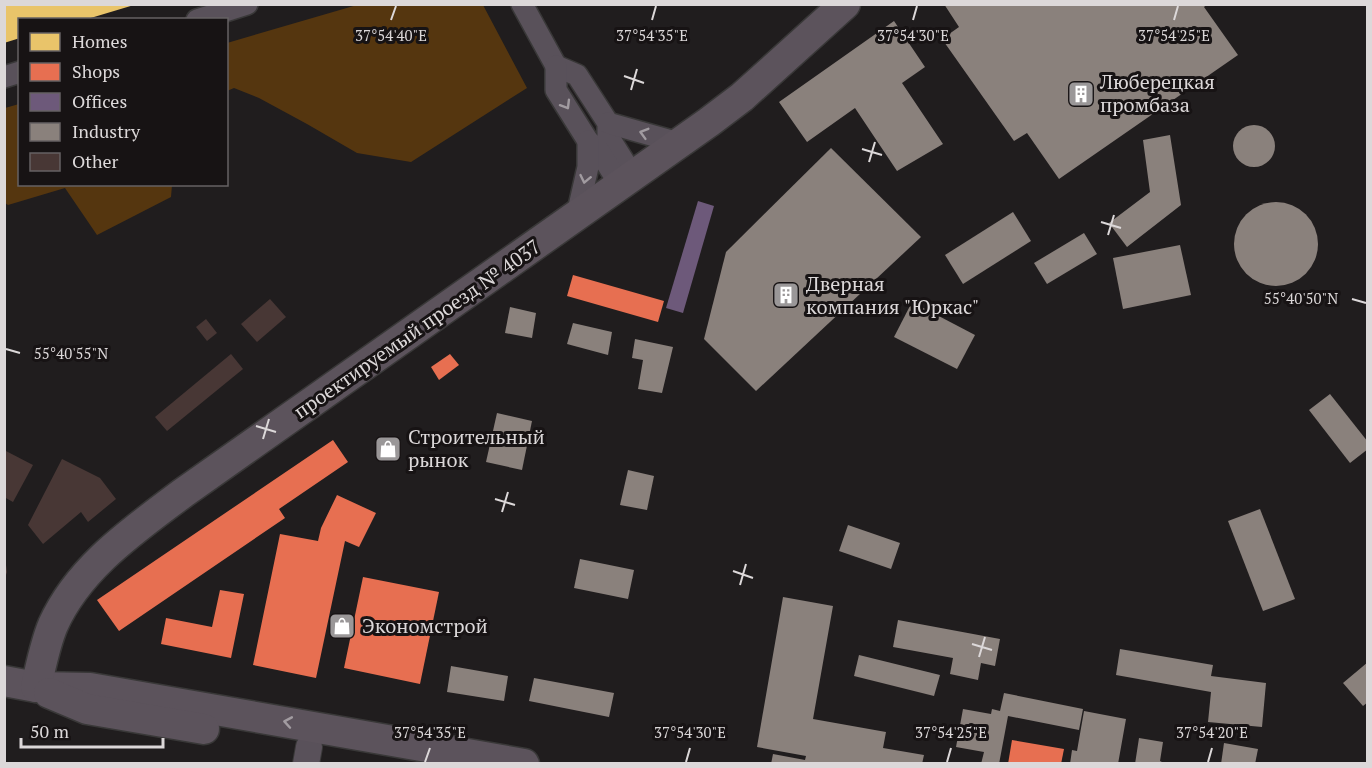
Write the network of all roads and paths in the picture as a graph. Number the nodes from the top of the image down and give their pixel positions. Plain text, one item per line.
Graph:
1 (247, 4) edge
2 (522, 4) edge
3 (845, 4) edge
4 (203, 18) edge
5 (556, 66) junction
6 (608, 123) junction
7 (588, 141) junction
8 (680, 143) junction
9 (626, 181) junction
10 (577, 215) junction
11 (4, 681) edge
12 (36, 687) junction
13 (307, 755) edge
14 (406, 764) edge
15 (524, 764) edge

1 - 4 street
2 - 5 street
3 - 8 main road, проектируемый проезд № 4037
5 - 6 street
5 -> 7 street
8 -> 6 street
6 - 9 street
7 - 9 street
7 -> 10 street
8 - 9 main road, проектируемый проезд № 4037
9 - 10 main road, проектируемый проезд № 4037
10 - 12 main road, проектируемый проезд № 4037
11 - 12 main road
12 - 13 main road
15 -> 12 main road
13 - 14 main road

